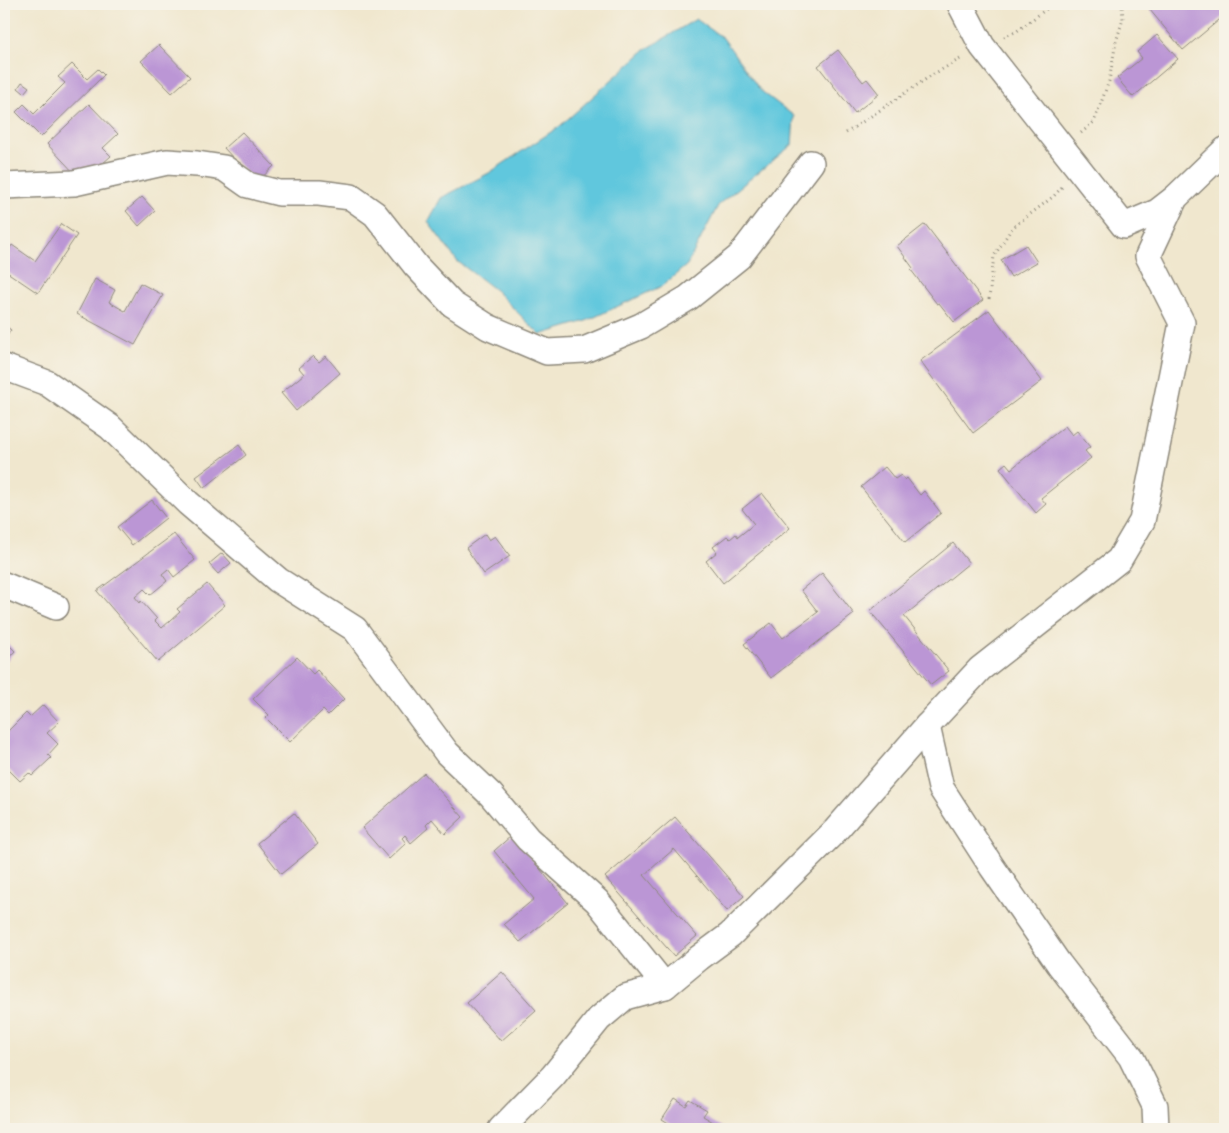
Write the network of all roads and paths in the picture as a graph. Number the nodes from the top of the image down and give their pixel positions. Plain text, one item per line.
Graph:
1 (960, 4) edge
2 (1052, 4) edge
3 (1122, 4) edge
4 (982, 46) junction
5 (846, 133) dead end
6 (1058, 143) junction
7 (1225, 150) edge
8 (811, 164) dead end
9 (1078, 169) junction
10 (4, 186) edge
11 (1175, 198) junction
12 (1124, 226) junction
13 (1148, 256) junction
14 (989, 299) dead end
15 (4, 367) edge
16 (4, 585) edge
17 (56, 607) dead end
18 (927, 726) junction
19 (666, 986) junction
20 (1160, 1127) edge
21 (501, 1129) edge

1 - 4 street
2 - 4 path
3 - 6 path
4 - 5 path
4 - 6 street
6 - 9 street
7 - 11 street
8 - 10 street
9 - 12 street
9 - 14 path
11 - 12 street
11 - 13 street
12 - 13 street
13 - 18 street
15 - 19 street
16 - 17 street
18 - 19 street
18 - 20 street
19 - 21 street

